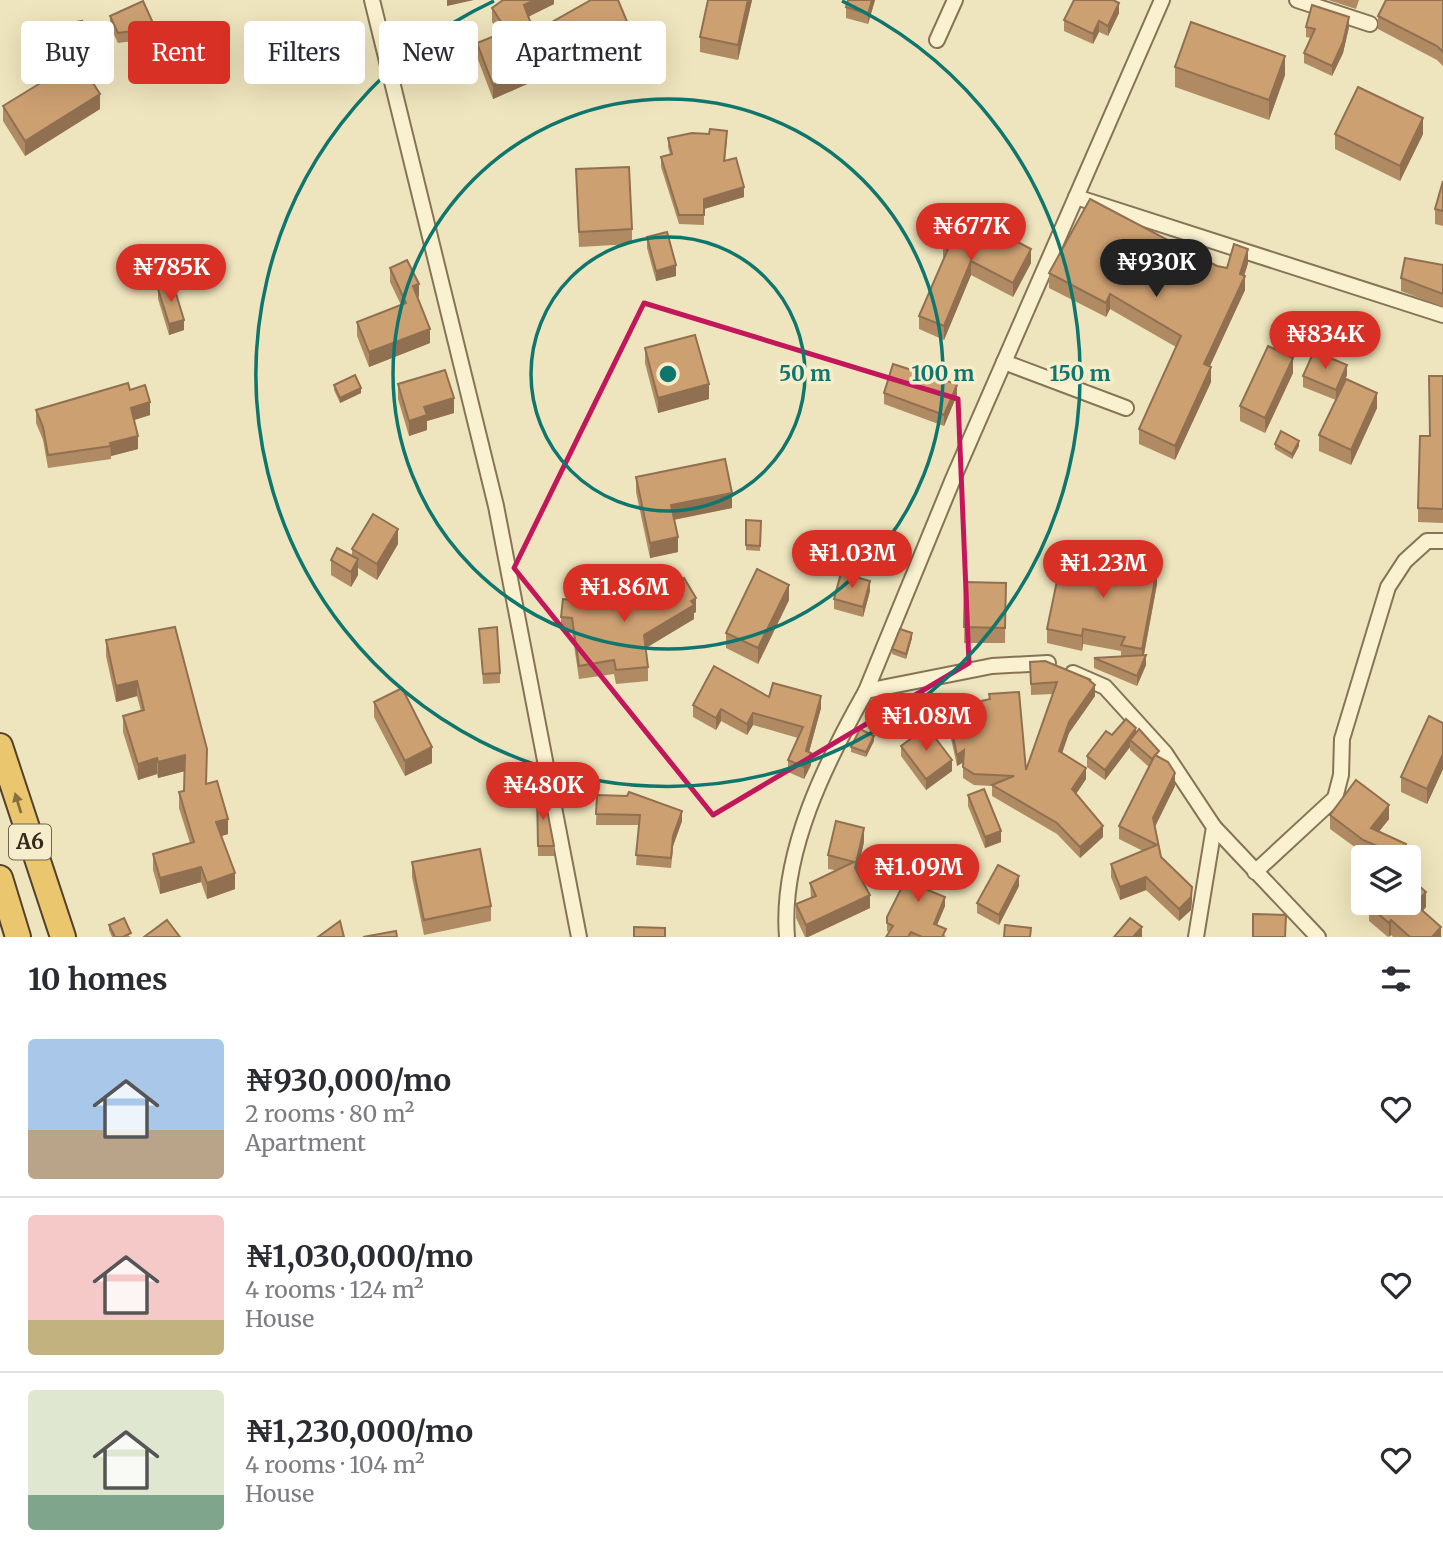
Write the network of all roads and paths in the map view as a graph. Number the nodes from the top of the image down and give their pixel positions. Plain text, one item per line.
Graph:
1 (372, 0) edge
2 (955, 0) edge
3 (1162, 0) edge
4 (1297, 0) edge
5 (1370, 24) dead end
6 (937, 40) dead end
7 (1076, 197) junction
8 (1443, 315) edge
9 (1004, 362) junction
10 (1126, 408) dead end
11 (1443, 541) edge
12 (866, 691) junction
13 (0, 746) edge
14 (1214, 827) junction
15 (1255, 872) junction
16 (0, 878) edge
17 (18, 937) edge
18 (63, 937) edge
19 (579, 937) edge
20 (787, 937) edge
21 (1196, 937) edge
22 (1318, 937) edge

1 - 19 street
2 - 6 street
3 - 7 street
4 - 5 street
7 - 8 street
7 - 9 street
9 - 10 street
9 - 12 street
11 - 15 street
12 - 14 street
12 - 20 street
18 -> 13 highway, A6
14 - 15 street
14 - 21 street
15 - 22 street
16 - 17 highway, A6

